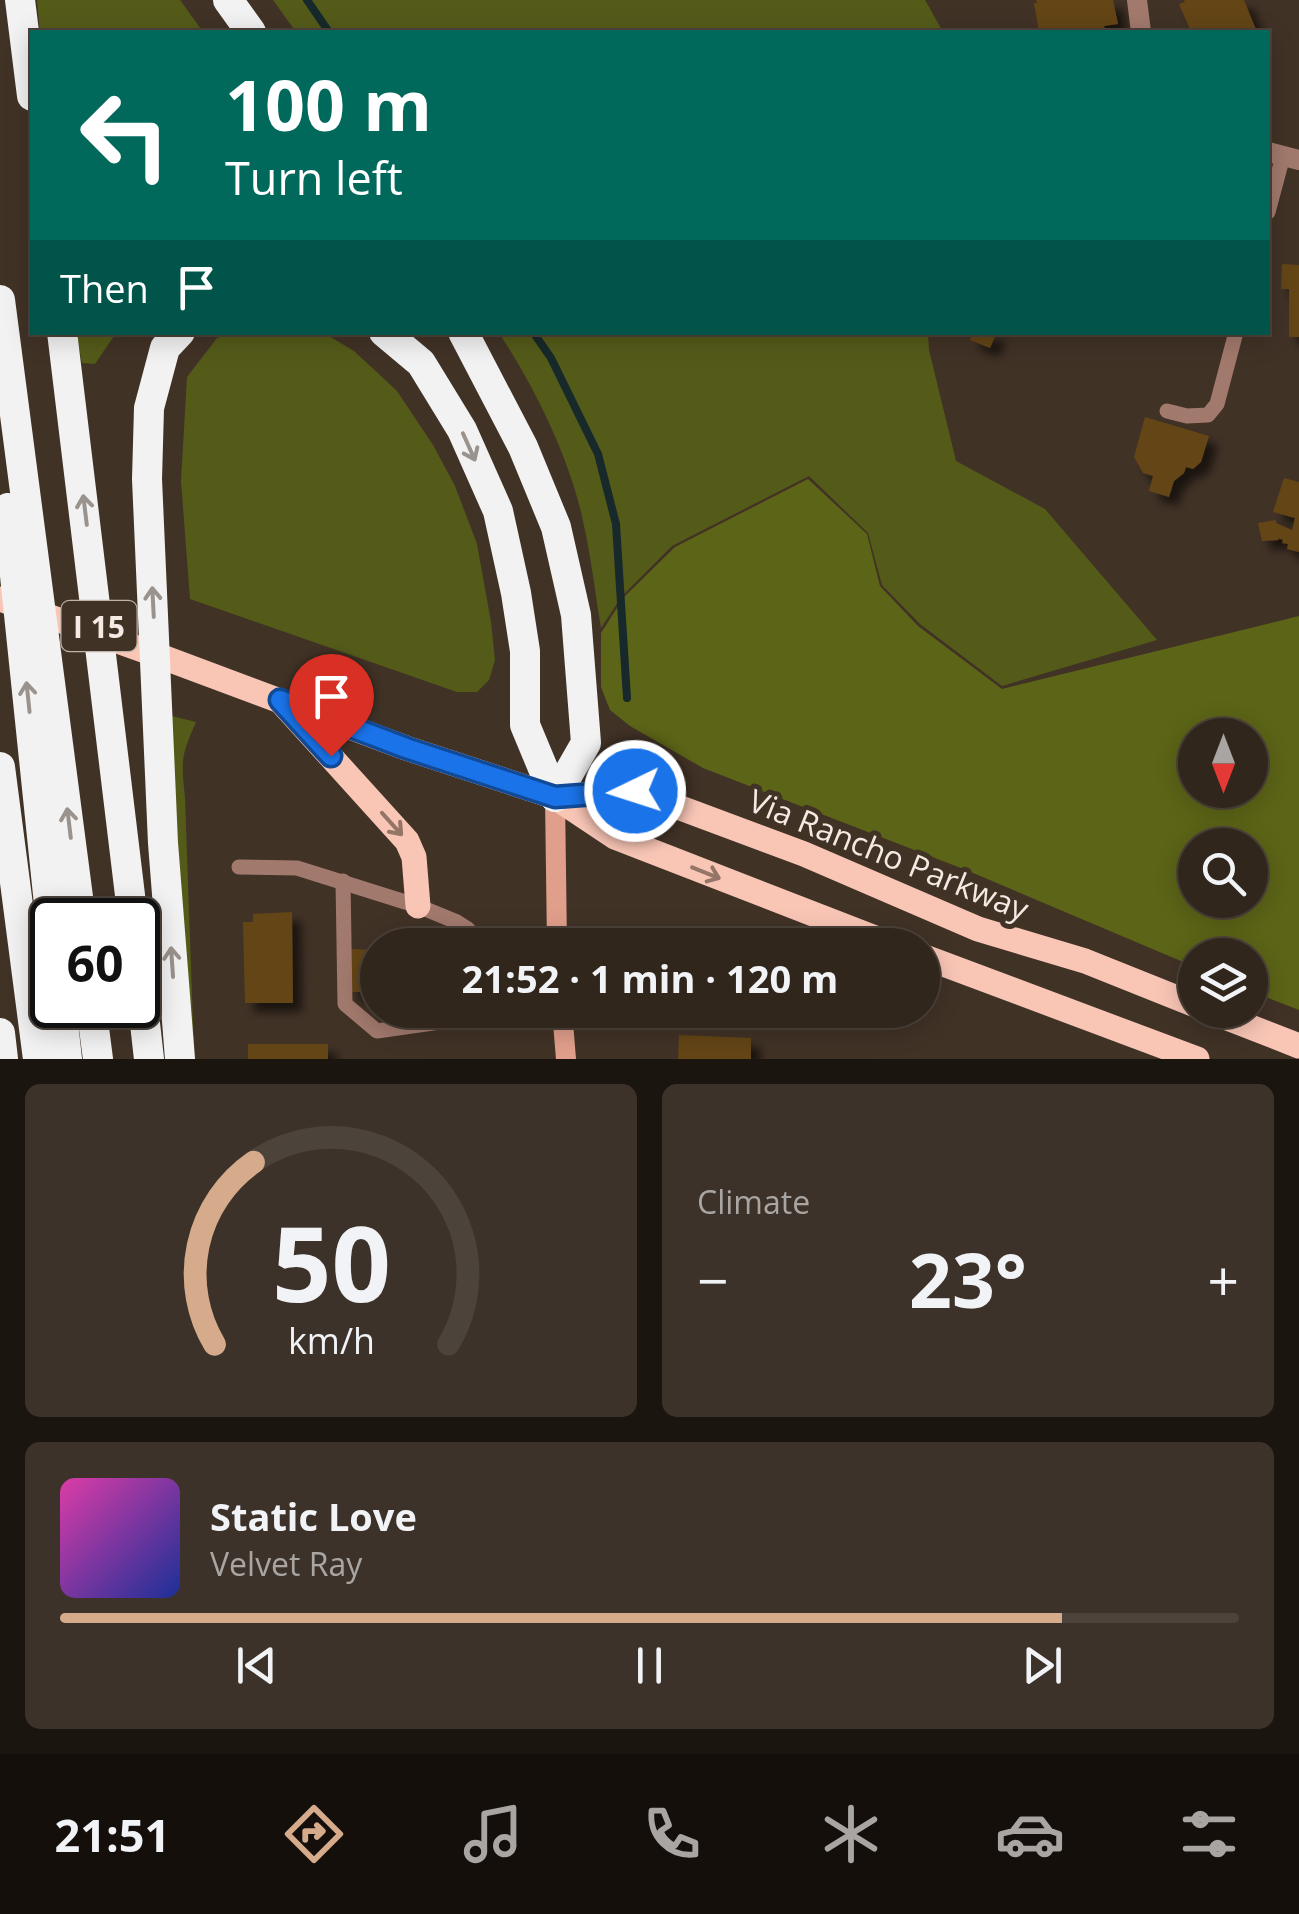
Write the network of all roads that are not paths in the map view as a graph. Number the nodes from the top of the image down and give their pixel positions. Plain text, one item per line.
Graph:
1 (20, 0) edge
2 (228, 0) edge
3 (1137, 0) edge
4 (250, 30) edge
5 (1141, 30) edge
6 (30, 80) edge
7 (1283, 156) edge
8 (1270, 205) edge
9 (0, 300) edge
10 (62, 335) edge
11 (177, 335) edge
12 (388, 335) edge
13 (465, 335) edge
14 (1235, 335) edge
15 (1167, 411) dead end
16 (0, 435) edge
17 (0, 598) edge
18 (280, 700) junction
19 (0, 767) edge
20 (555, 797) junction
21 (239, 867) dead end
22 (343, 881) junction
23 (48, 898) edge
24 (78, 898) edge
25 (130, 898) edge
26 (418, 906) junction
27 (466, 928) edge
28 (557, 928) edge
29 (849, 928) edge
30 (940, 963) edge
31 (1178, 998) edge
32 (360, 1017) edge
33 (63, 1028) edge
34 (94, 1028) edge
35 (146, 1028) edge
36 (373, 1028) edge
37 (397, 1028) edge
38 (563, 1028) edge
39 (1253, 1028) edge
40 (0, 1033) edge
41 (1299, 1046) edge
42 (3, 1059) edge
43 (38, 1059) edge
44 (67, 1059) edge
45 (98, 1059) edge
46 (149, 1059) edge
47 (180, 1059) edge
48 (566, 1059) edge
49 (1197, 1059) edge

1 - 6 highway
2 - 4 highway
3 - 5 street
7 - 8 lane
24 -> 9 highway
25 -> 10 highway, I 15
47 -> 11 highway
12 -> 20 highway
13 - 20 highway
14 - 15 lane
23 -> 16 highway
17 - 18 main road, Via Rancho Parkway
18 - 20 main road, Via Rancho Parkway
18 -> 26 main road
19 - 43 highway
20 - 28 main road
20 -> 29 main road, Via Rancho Parkway
20 - 31 main road, Via Rancho Parkway
21 - 22 lane
22 - 26 lane
22 - 32 lane
26 - 27 lane
30 - 49 main road
33 - 44 highway
34 - 45 highway
35 - 46 highway
36 - 37 lane
38 - 48 main road
39 - 41 main road
40 - 42 highway

